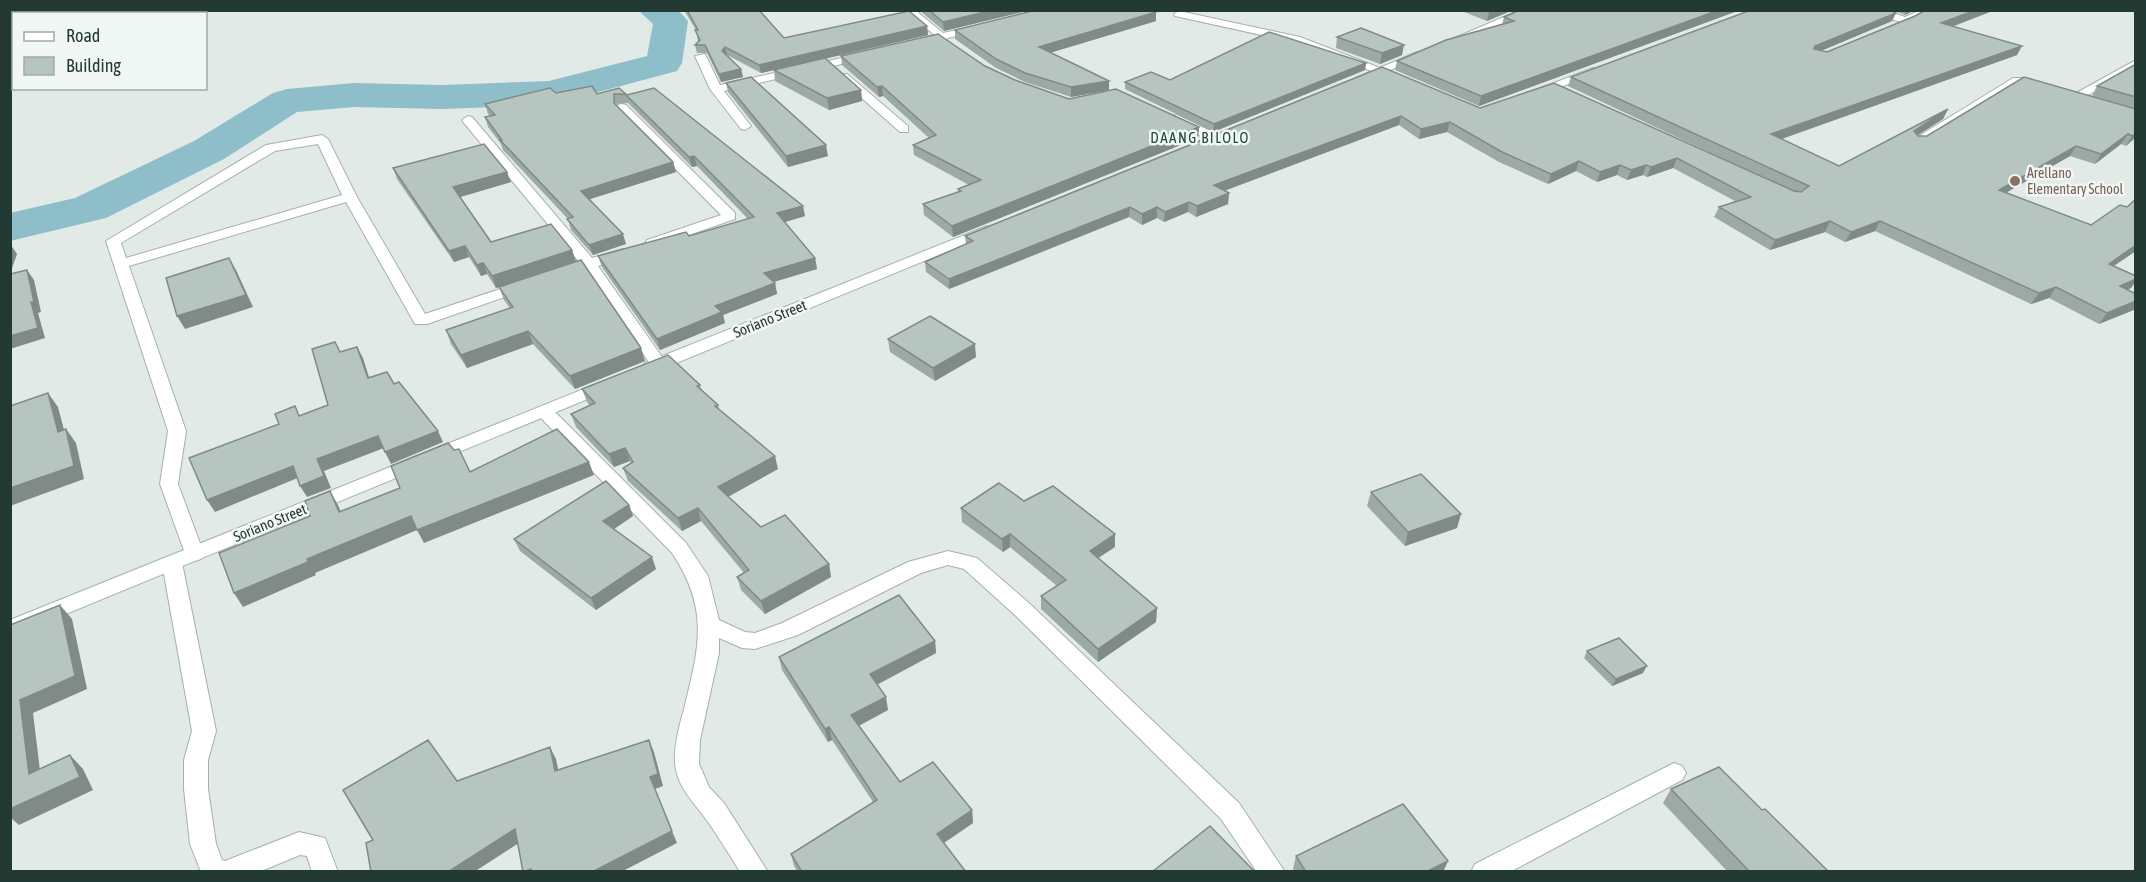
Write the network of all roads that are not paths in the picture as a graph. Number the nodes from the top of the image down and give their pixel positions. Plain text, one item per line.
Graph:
1 (908, 10) edge
2 (1530, 10) edge
3 (1870, 10) edge
4 (1931, 10) edge
5 (1179, 14) dead end
6 (1906, 21) junction
7 (988, 27) edge
8 (1884, 30) edge
9 (936, 39) junction
10 (958, 49) edge
11 (875, 54) edge
12 (701, 56) edge
13 (2136, 63) edge
14 (830, 64) junction
15 (1608, 66) edge
16 (1380, 70) junction
17 (1347, 84) edge
18 (1413, 84) edge
19 (1554, 86) junction
20 (716, 89) junction
21 (2065, 94) junction
22 (1574, 95) edge
23 (1522, 97) edge
24 (2095, 103) edge
25 (622, 108) edge
26 (1170, 116) edge
27 (468, 120) dead end
28 (745, 126) dead end
29 (904, 129) dead end
30 (1917, 141) edge
31 (1193, 146) edge
32 (350, 197) junction
33 (1007, 222) edge
34 (120, 264) junction
35 (589, 264) junction
36 (659, 364) junction
37 (638, 372) edge
38 (617, 381) edge
39 (544, 411) junction
40 (194, 554) junction
41 (172, 563) junction
42 (709, 624) junction
43 (10, 628) edge
44 (1674, 774) dead end
45 (220, 872) edge
46 (228, 872) edge
47 (325, 872) edge
48 (755, 872) edge
49 (1272, 872) edge
50 (1484, 872) edge

1 - 9 street
2 - 16 street
3 - 6 street
4 - 6 street
5 - 16 street
6 - 8 street
7 - 9 street
9 - 10 street
11 - 14 street
12 - 20 street
13 - 21 street
14 - 20 street
14 - 29 street
15 - 19 street
16 - 17 street
16 - 18 street
19 - 22 street
19 - 23 street
20 - 28 street
21 - 24 street
21 - 30 street
25 - 35 street
26 - 31 street
27 - 35 street
32 - 34 street
32 - 34 street
32 - 35 street
33 - 36 street, Soriano Street
34 - 40 street
35 - 36 street
36 - 37 street, Soriano Street
38 - 39 street, Soriano Street
39 - 40 street, Soriano Street
39 - 42 street
40 - 41 street, Soriano Street
41 - 43 street, Soriano Street
41 - 45 street
42 - 48 street
42 - 49 street
44 - 50 street
46 - 47 street

